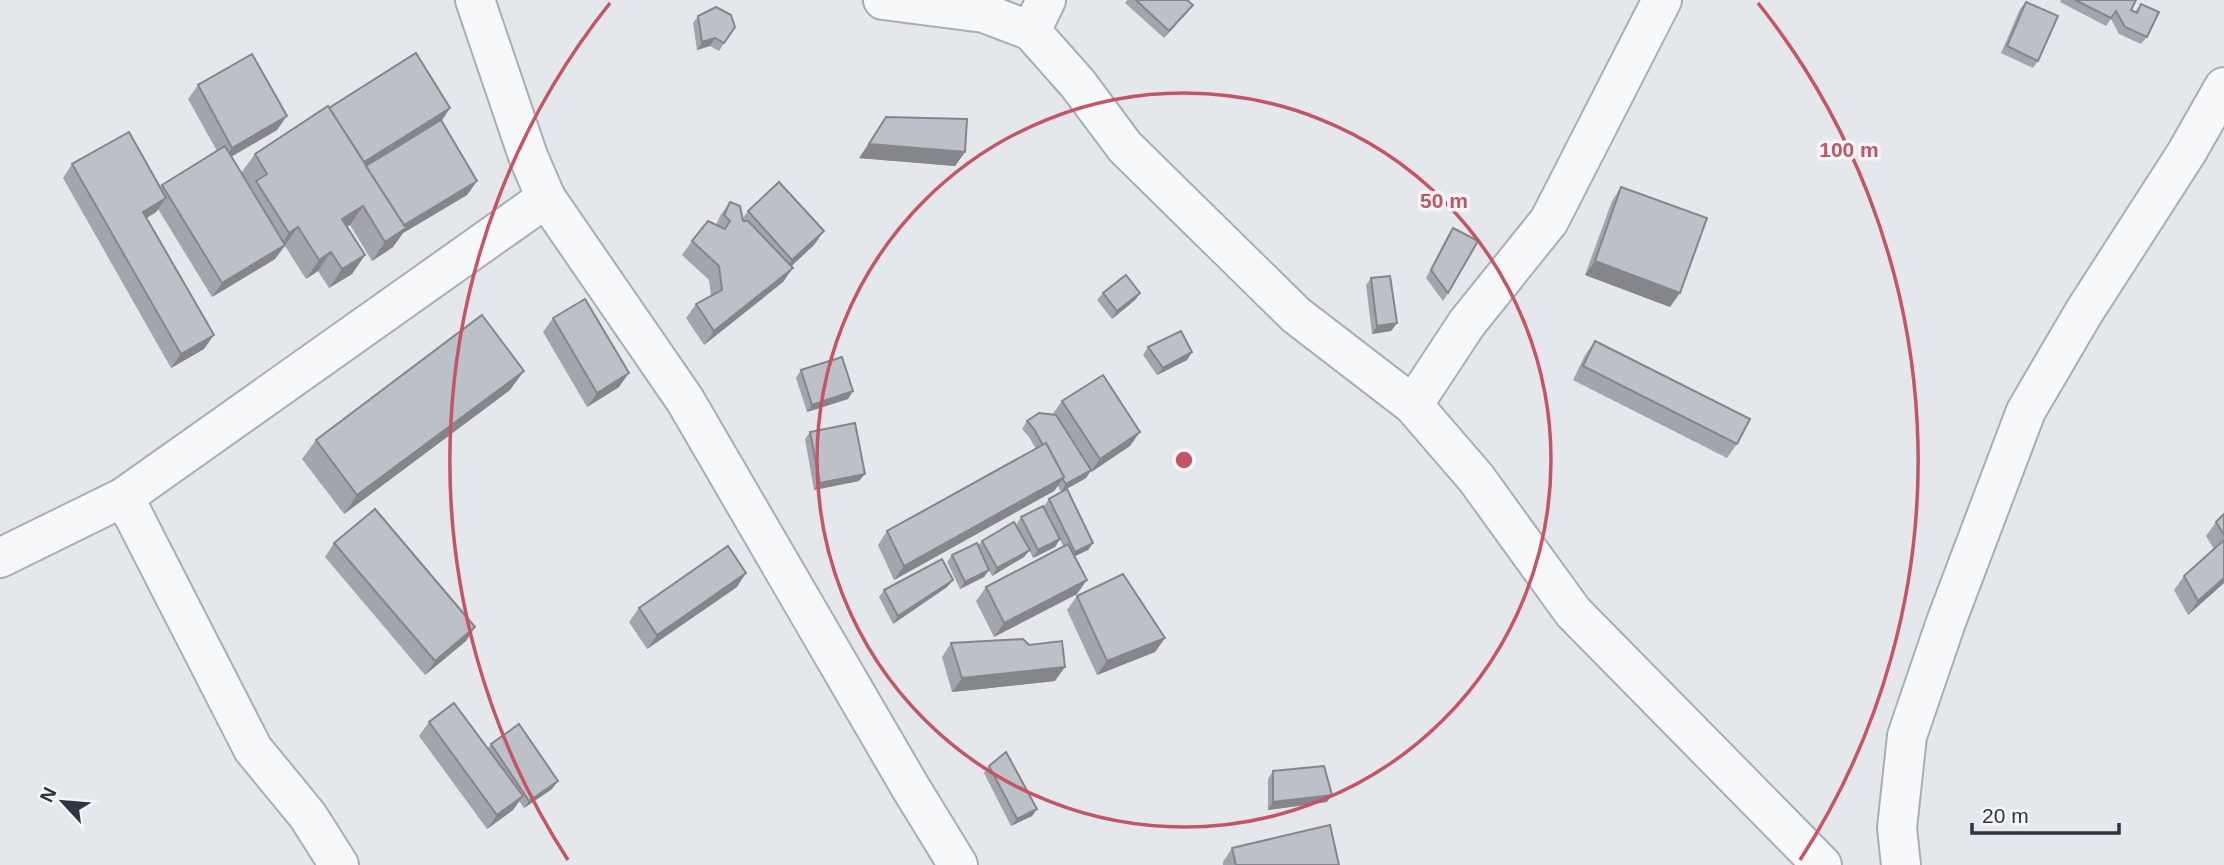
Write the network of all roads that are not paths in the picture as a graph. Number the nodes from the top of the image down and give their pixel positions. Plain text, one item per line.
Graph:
1 (475, 0) edge
2 (883, 0) edge
3 (1662, 0) edge
4 (1039, 15) edge
5 (2224, 87) edge
6 (546, 198) junction
7 (1413, 405) junction
8 (124, 497) junction
9 (0, 558) edge
10 (339, 865) edge
11 (958, 865) edge
12 (1822, 865) edge
13 (1901, 865) edge

1 - 6 street
2 - 4 street
3 - 7 street
4 - 7 street
5 - 13 street
6 - 8 street
6 - 11 street
7 - 12 street
8 - 9 street
8 - 10 street

